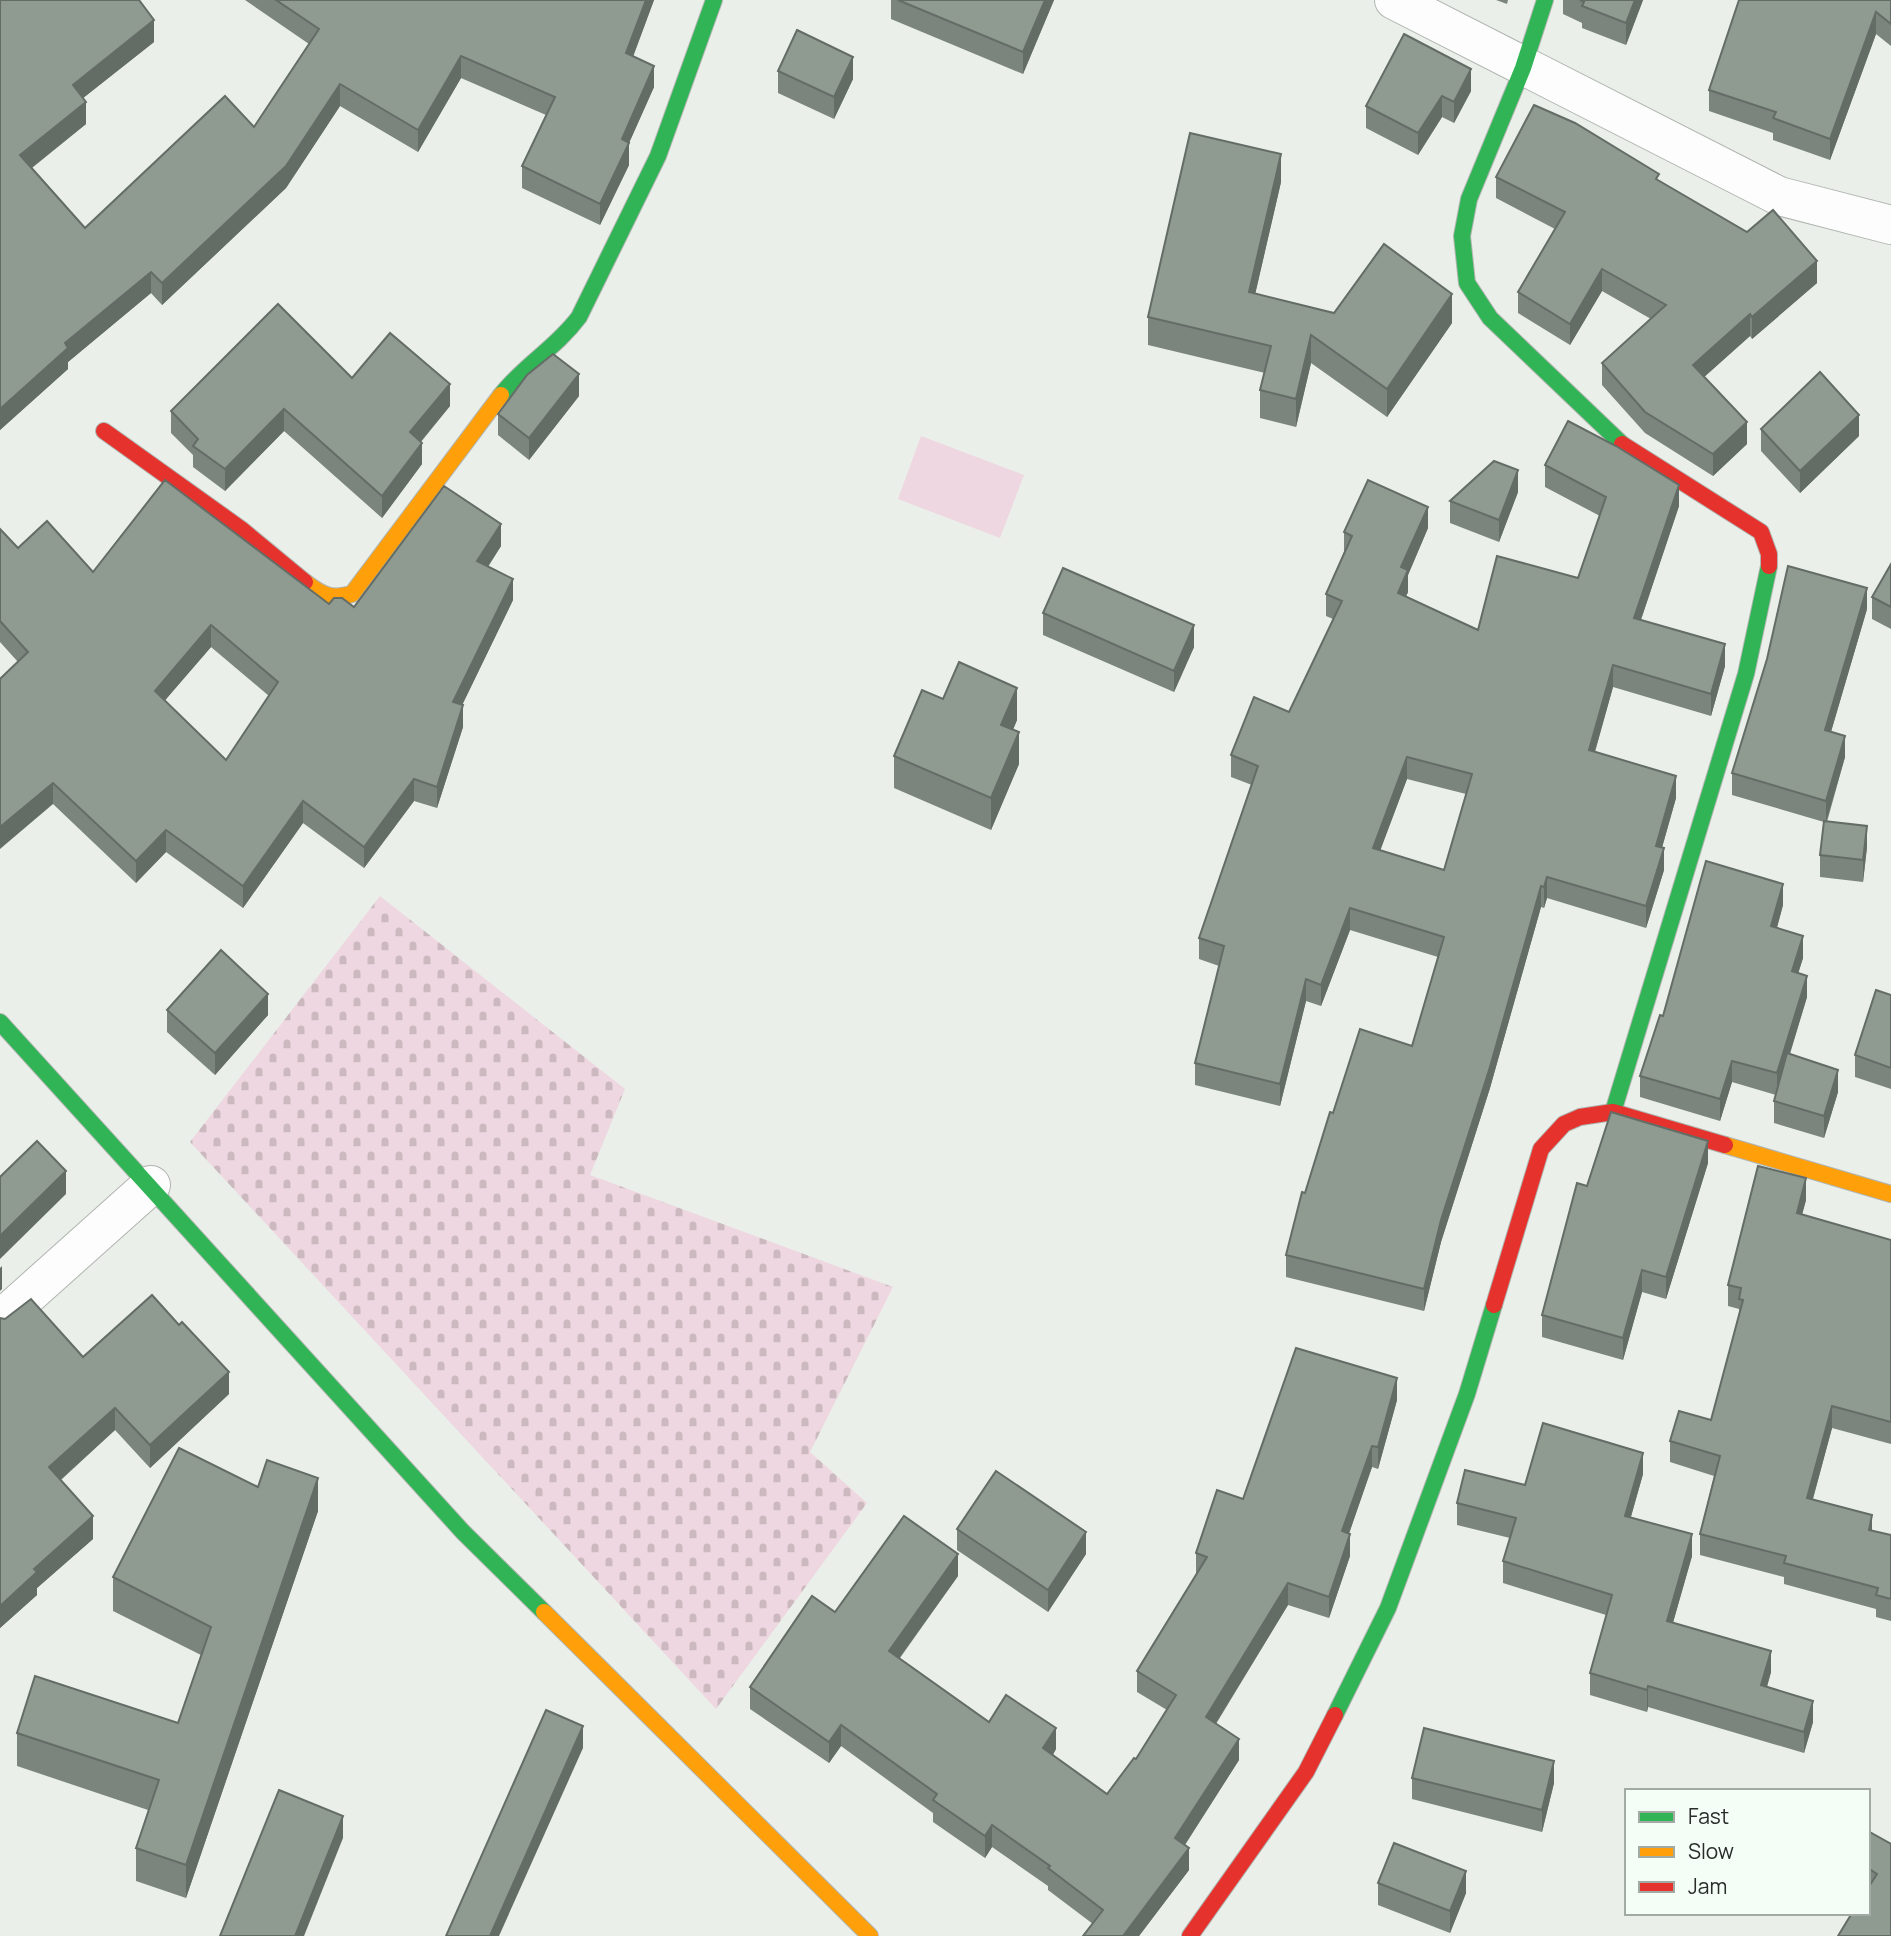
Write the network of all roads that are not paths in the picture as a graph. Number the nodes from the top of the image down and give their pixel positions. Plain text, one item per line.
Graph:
1 (714, 0) edge
2 (1394, 0) edge
3 (1545, 0) edge
4 (1522, 68) junction
5 (1891, 225) edge
6 (104, 431) dead end
7 (0, 1021) edge
8 (1613, 1112) junction
9 (151, 1185) junction
10 (1891, 1194) edge
11 (0, 1320) edge
12 (870, 1936) edge
13 (1190, 1936) edge

1 - 6 street
2 - 4 street
3 - 4 street
4 - 5 street
4 - 8 street
7 - 9 street
8 - 10 street
8 - 13 street
9 - 11 street
9 - 12 street

